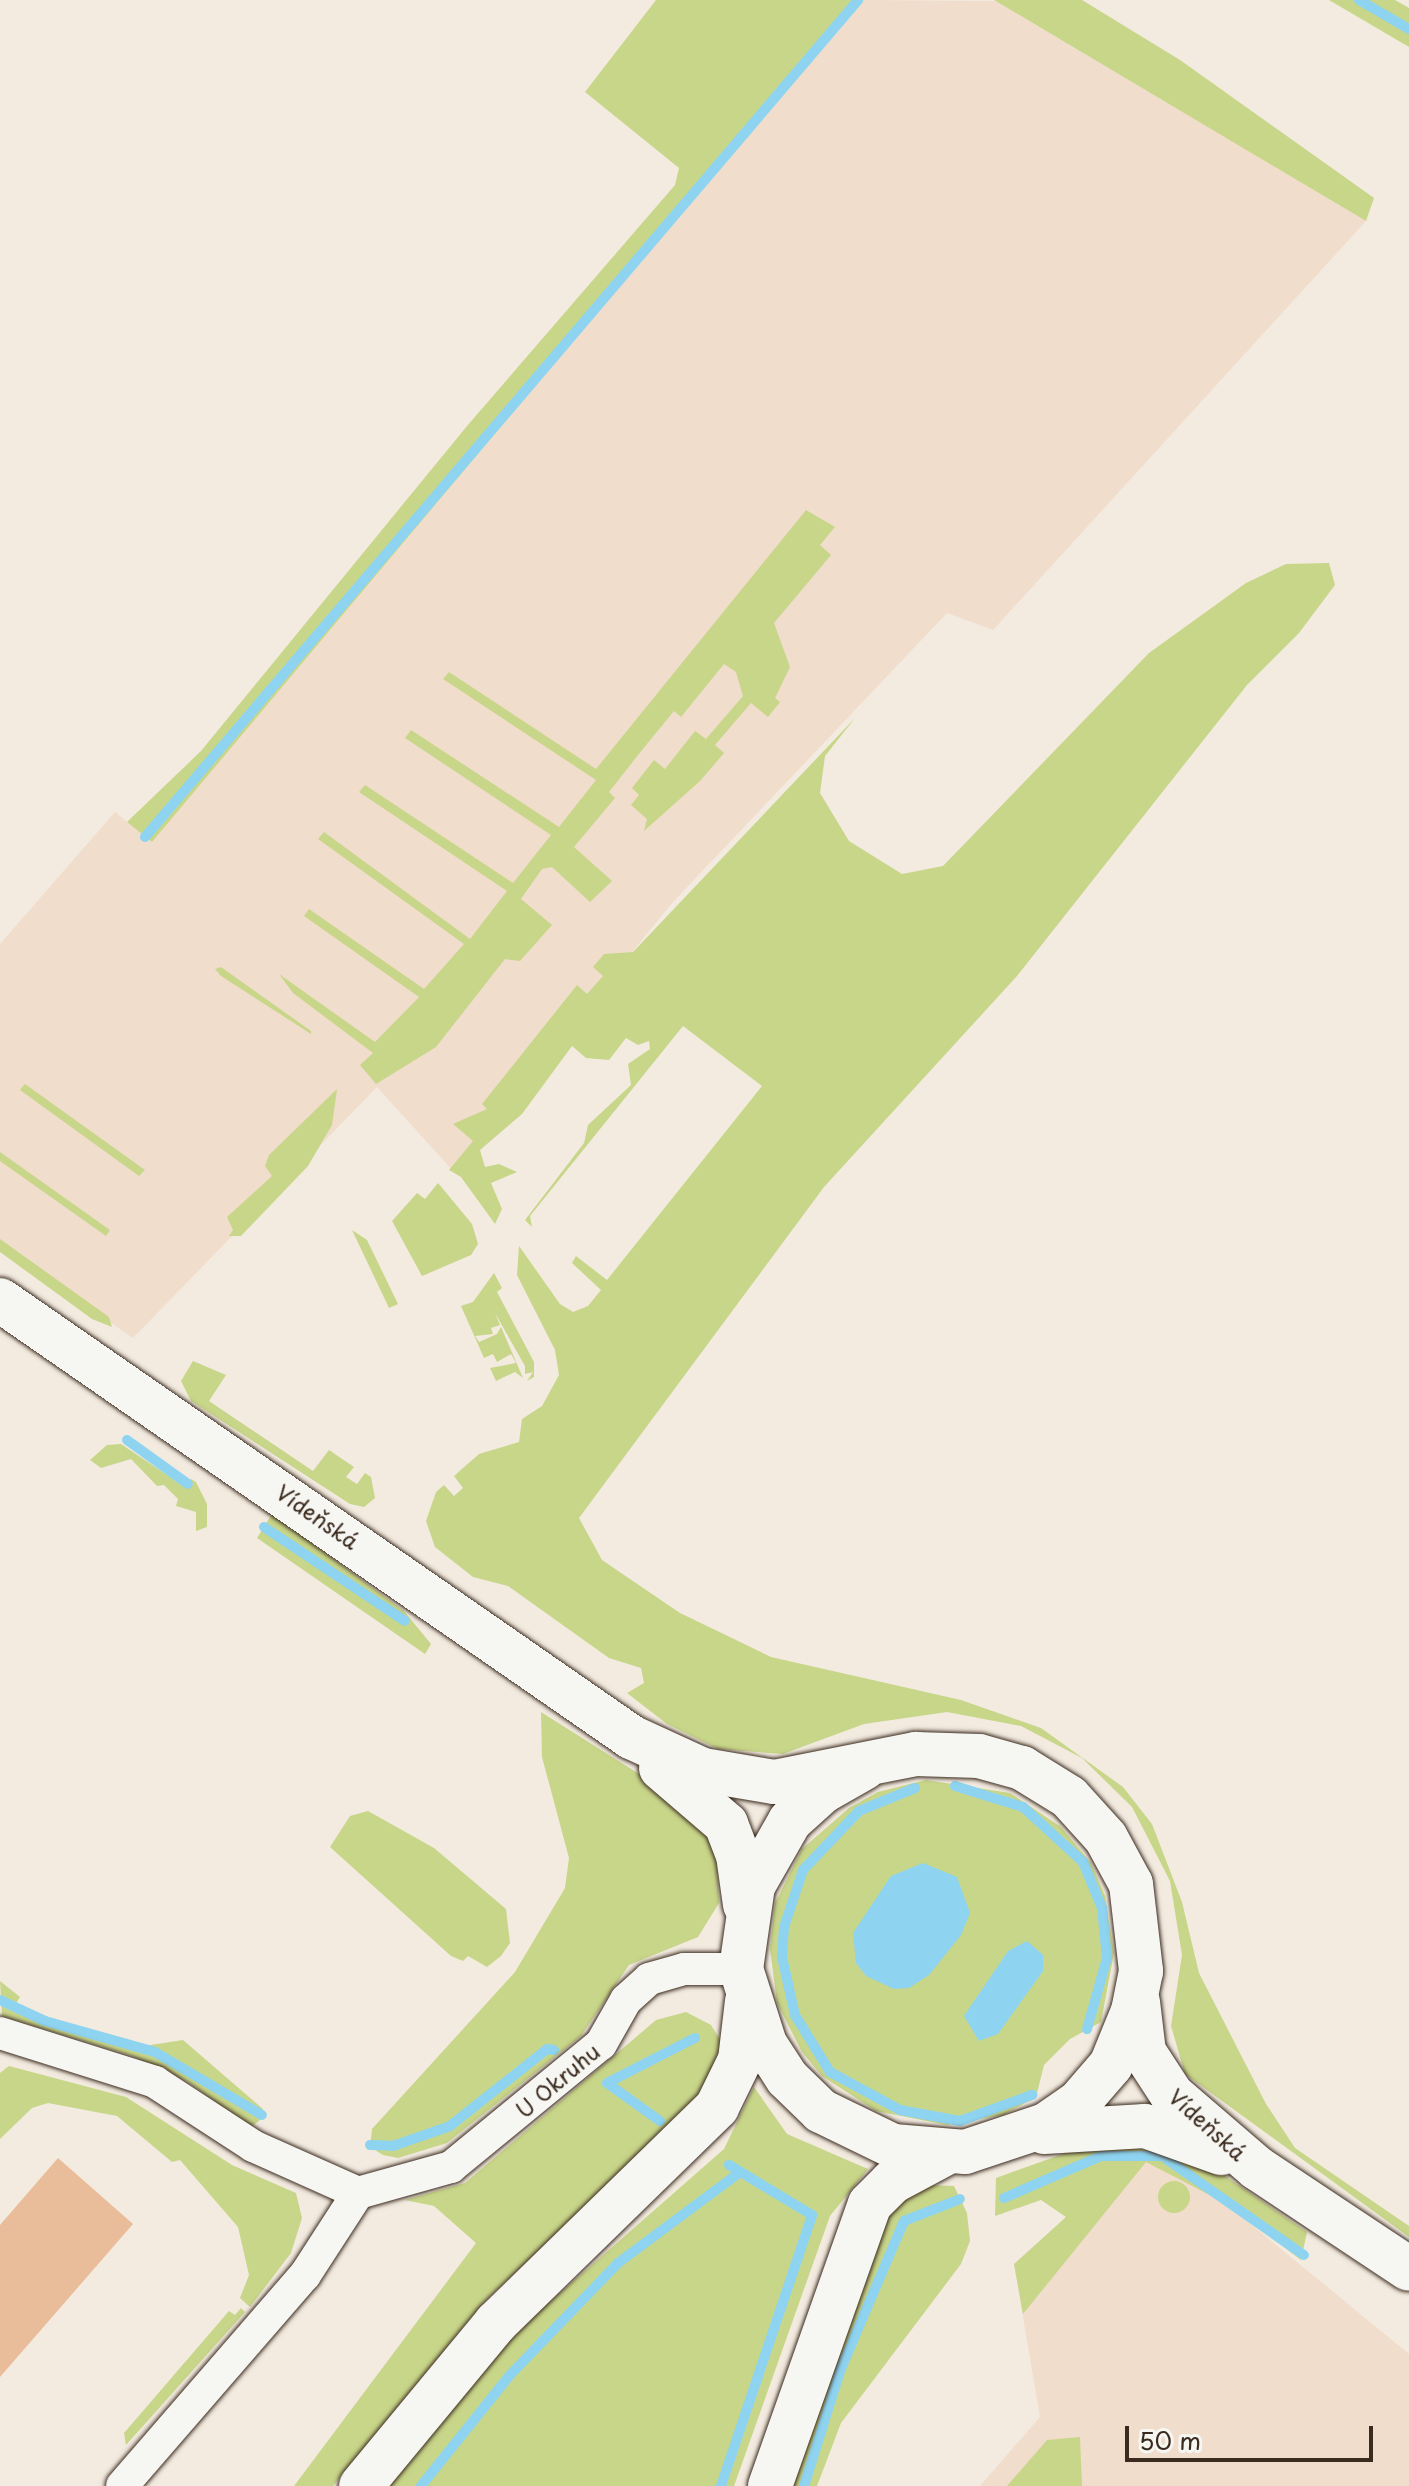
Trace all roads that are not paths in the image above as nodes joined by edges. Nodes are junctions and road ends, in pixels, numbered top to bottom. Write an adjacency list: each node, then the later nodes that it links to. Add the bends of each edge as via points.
1 (0, 1300): 2 (main road, Vídeňská)
2 (631, 1737): 3 (main road, Vídeňská, via 703,1770 745,1781 801,1780); 4 (main road, Vídeňská, via 726,1824 738,1855)
3 (864, 1768): 4 (main road, Vídeňská, via 822,1792 790,1821 765,1859); 6 (main road, Vídeňská, via 938,1752 979,1756 1022,1768 1069,1797 1106,1838 1131,1884 1141,1938)
4 (746, 1914): 5 (main road, Vídeňská)
5 (744, 1985): 9 (main road, Vídeňská, via 775,2062 821,2111 893,2146); 11 (street, U Okruhu, via 684,1969 649,1979 626,2000 601,2044 465,2156 436,2173); 14 (main road, via 740,2060 717,2107 496,2323)
6 (1138, 1988): 8 (main road, Vídeňská, via 1121,2047 1101,2080 1061,2116); 10 (main road, Vídeňská, via 1144,2052 1160,2082)
7 (0, 2033): 11 (street, via 155,2082 253,2146)
8 (1025, 2134): 9 (main road, Vídeňská); 10 (main road, Vídeňská, via 1094,2124 1145,2126)
9 (946, 2153): 15 (main road, via 892,2182 870,2204)
10 (1257, 2168): 12 (main road, Vídeňská)
11 (358, 2193): 13 (street, via 305,2275)
12 (1409, 2269)
13 (122, 2486)
14 (361, 2486)
15 (770, 2486)

